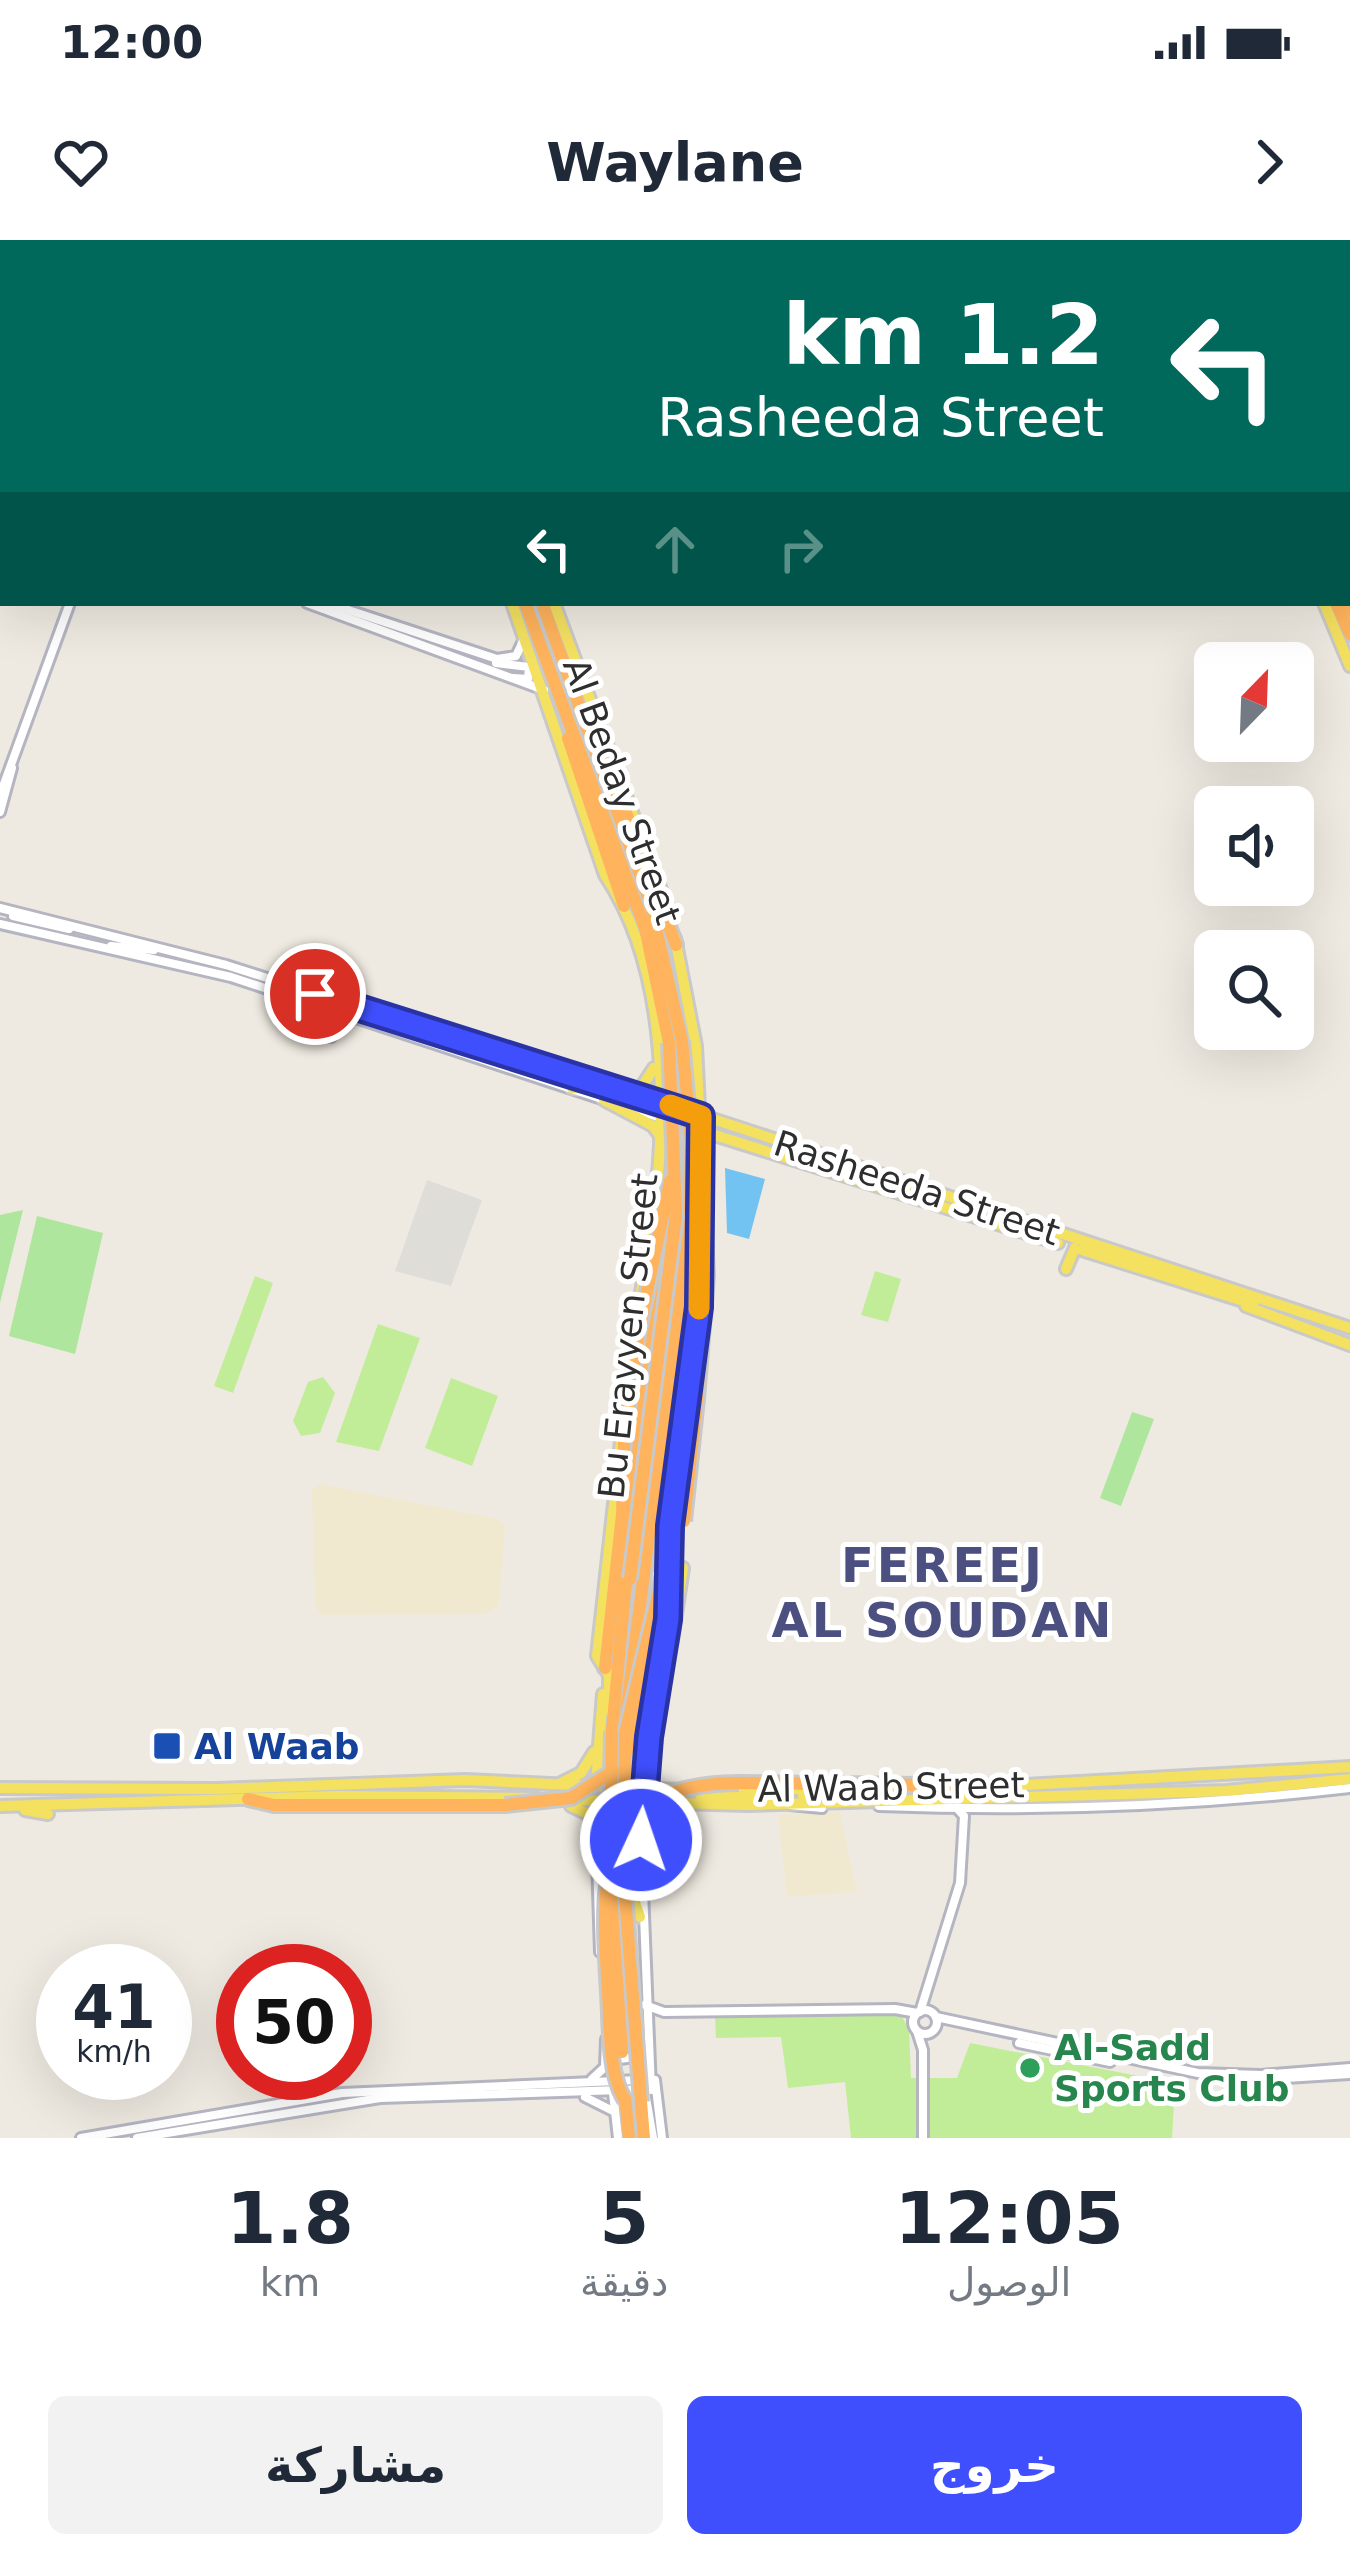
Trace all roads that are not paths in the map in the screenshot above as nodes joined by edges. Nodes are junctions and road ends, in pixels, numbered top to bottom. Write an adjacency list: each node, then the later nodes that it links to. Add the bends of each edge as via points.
1 (69, 606): 17 (street)
2 (315, 606): 14 (street)
3 (335, 606): 12 (street)
4 (513, 606): 10 (main road, Al Beday Street)
5 (526, 606): 16 (highway, Bu Erayyen Street)
6 (543, 606): 15 (highway, Bu Erayyen Street)
7 (555, 606): 23 (main road, Al Beday Street, via 649,849)
8 (1325, 606): 13 (main road)
9 (1349, 632): 11 (highway)
10 (524, 634): 12 (street, via 513,658); 16 (main road, Al Beday Street)
11 (1350, 648)
12 (468, 653): 14 (street, via 525,664 531,673 523,680)
13 (1350, 666)
14 (484, 668): 16 (street)
15 (569, 679): 23 (highway, via 604,748); 36 (highway, Bu Erayyen Street, via 656,924)
16 (551, 690): 20 (highway); 36 (highway, Bu Erayyen Street, via 645,928)
17 (12, 762): 18 (street); 19 (street)
18 (0, 795)
19 (0, 812)
20 (624, 905): 27 (main road, Bu Erayyen Street)
21 (0, 910): 25 (street, Rasheeda Street)
22 (2, 924): 24 (street, Rasheeda Street)
23 (676, 945): 37 (main road, Al Beday Street)
24 (110, 947): 25 (street); 28 (street, Rasheeda Street)
25 (198, 958): 30 (street, Rasheeda Street)
26 (332, 977): 30 (street)
27 (644, 980): 36 (main road, Bu Erayyen Street); 41 (main road, via 663,1021)
28 (248, 982): 31 (street, Rasheeda Street); 32 (street)
29 (337, 988): 34 (street)
30 (315, 994): 32 (street, Rasheeda Street)
31 (288, 996): 32 (street, Rasheeda Street); 33 (street, via 329,1032)
32 (333, 1005): 33 (street, Rasheeda Street); 34 (street, Rasheeda Street); 35 (street)
33 (362, 1019): 38 (street, Rasheeda Street)
34 (396, 1019): 35 (street, Rasheeda Street)
35 (448, 1033): 39 (street, Rasheeda Street)
36 (669, 1044): 39 (main road); 41 (highway, Bu Erayyen Street, bridge); 41 (main road, Bu Erayyen Street); 48 (highway, Bu Erayyen Street, bridge)
37 (696, 1046): 41 (main road, Al Beday Street, via 700,1093); 44 (main road, via 707,1099 719,1114)
38 (572, 1088): 40 (street, Rasheeda Street); 41 (main road)
39 (637, 1094): 41 (street, Rasheeda Street)
40 (604, 1100): 41 (street, Rasheeda Street); 42 (main road, via 653,1126)
41 (681, 1118): 42 (main road); 43 (main road, Rasheeda Street); 44 (main road, Rasheeda Street); 46 (main road, Bu Erayyen Street); 47 (main road); 57 (highway, bridge, via 632,1365); 58 (highway, Bu Erayyen Street, bridge, via 666,1316)
42 (661, 1139): 45 (main road, Bu Erayyen Street)
43 (734, 1143): 46 (main road, via 715,1146); 50 (main road, Rasheeda Street)
44 (812, 1154): 47 (main road, Rasheeda Street)
45 (661, 1157): 49 (main road, Bu Erayyen Street); 52 (main road, via 679,1148 694,1160)
46 (703, 1163): 48 (main road, Bu Erayyen Street)
47 (855, 1167): 55 (main road, Rasheeda Street)
48 (697, 1210): 51 (highway, Bu Erayyen Street); 52 (main road, Bu Erayyen Street); 56 (highway, via 707,1276); 62 (highway, bridge)
49 (656, 1211): 54 (main road, Bu Erayyen Street); 58 (highway, bridge)
50 (1075, 1248): 53 (main road); 55 (main road, Rasheeda Street)
51 (693, 1249): 59 (highway, bridge); 61 (highway, via 662,1554)
52 (702, 1262): 61 (main road, Bu Erayyen Street, via 667,1568 675,1575 683,1568)
53 (1066, 1269)
54 (644, 1280): 57 (highway); 60 (main road, Bu Erayyen Street, via 620,1413)
55 (1350, 1332)
56 (699, 1366): 59 (highway, bridge, via 683,1526); 62 (highway, bridge, via 678,1512)
57 (622, 1517): 60 (highway)
58 (630, 1579): 60 (highway, Bu Erayyen Street)
59 (651, 1656): 91 (highway, bridge, via 639,1726 610,1774 560,1802)
60 (607, 1665): 62 (highway); 64 (main road)
61 (660, 1670): 63 (main road)
62 (618, 1732): 114 (highway, bridge, via 610,1883); 116 (highway, bridge)
63 (649, 1737): 64 (main road, via 633,1760 617,1760); 65 (main road)
64 (604, 1745): 72 (main road, via 583,1771); 81 (main road)
65 (646, 1761): 79 (main road, via 654,1778); 82 (main road)
66 (1350, 1767): 70 (main road, Al Waab Street)
67 (1172, 1770): 70 (main road)
68 (326, 1777): 78 (main road)
69 (287, 1778): 75 (main road)
70 (1204, 1778): 73 (main road, Al Waab Street)
71 (1350, 1779): 74 (main road, Al Waab Street)
72 (558, 1784): 78 (main road); 81 (main road)
73 (1012, 1786): 77 (main road, Al Waab Street); 114 (highway, bridge, via 689,1786 640,1814 614,1849 603,1906)
74 (1284, 1786): 80 (main road); 83 (main road, Al Waab Street)
75 (272, 1788): 78 (main road); 86 (main road, via 21,1788)
76 (1350, 1788): 80 (street, Al Waab Street)
77 (834, 1789): 79 (main road, Al Waab Street); 82 (main road)
78 (341, 1790): 81 (main road); 87 (main road); 91 (main road)
79 (674, 1790): 82 (main road, Al Waab Street)
80 (1316, 1792): 95 (street, Al Waab Street)
81 (607, 1796): 82 (main road); 84 (main road); 99 (main road); 100 (main road)
82 (645, 1796): 92 (main road, Al Waab Street); 101 (main road)
83 (1034, 1796): 85 (main road, Al Waab Street); 95 (main road)
84 (545, 1798): 91 (main road); 99 (main road)
85 (908, 1798): 90 (main road, Al Waab Street); 93 (main road)
86 (1, 1799): 89 (main road); 98 (main road)
87 (248, 1799): 88 (main road); 91 (highway)
88 (190, 1803): 89 (main road); 96 (main road)
89 (81, 1804): 97 (main road)
90 (788, 1804): 92 (main road, Al Waab Street); 93 (street, Al Waab Street)
91 (516, 1805)
92 (692, 1805): 101 (main road, via 655,1816)
93 (956, 1807): 94 (street, Al Waab Street); 106 (street, via 964,1818 962,1875)
94 (974, 1808): 95 (street, Al Waab Street); 107 (street, via 965,1880 929,1984)
95 (993, 1808)
96 (107, 1811)
97 (69, 1813)
98 (48, 1814)
99 (596, 1823): 100 (street, via 610,1819); 109 (street)
100 (626, 1828): 102 (main road, via 629,1886)
101 (641, 1840): 102 (street)
102 (640, 1917): 103 (street)
103 (644, 2004): 105 (street); 110 (street)
104 (903, 2011): 105 (street); 106 (street); 108 (street)
105 (664, 2012): 124 (street, via 649,2022)
106 (918, 2012): 107 (street); 108 (street)
107 (933, 2023): 108 (street); 111 (street, via 1210,2079); 125 (street)
108 (916, 2029): 125 (street)
109 (606, 2039): 110 (street, via 620,2060); 112 (street, via 603,2070); 114 (street)
110 (646, 2047): 116 (street)
111 (1350, 2071)
112 (581, 2083): 113 (street); 114 (street)
113 (372, 2091)
114 (616, 2092): 115 (street); 116 (street, via 640,2080); 118 (street); 123 (highway)
115 (542, 2094): 118 (street, via 592,2097); 121 (street, via 380,2098)
116 (644, 2099): 124 (highway); 124 (street)
117 (296, 2100): 120 (street)
118 (615, 2114): 122 (street)
119 (80, 2135): 120 (street)
120 (97, 2135)
121 (137, 2138)
122 (617, 2138)
123 (629, 2138)
124 (653, 2138)
125 (925, 2138)

